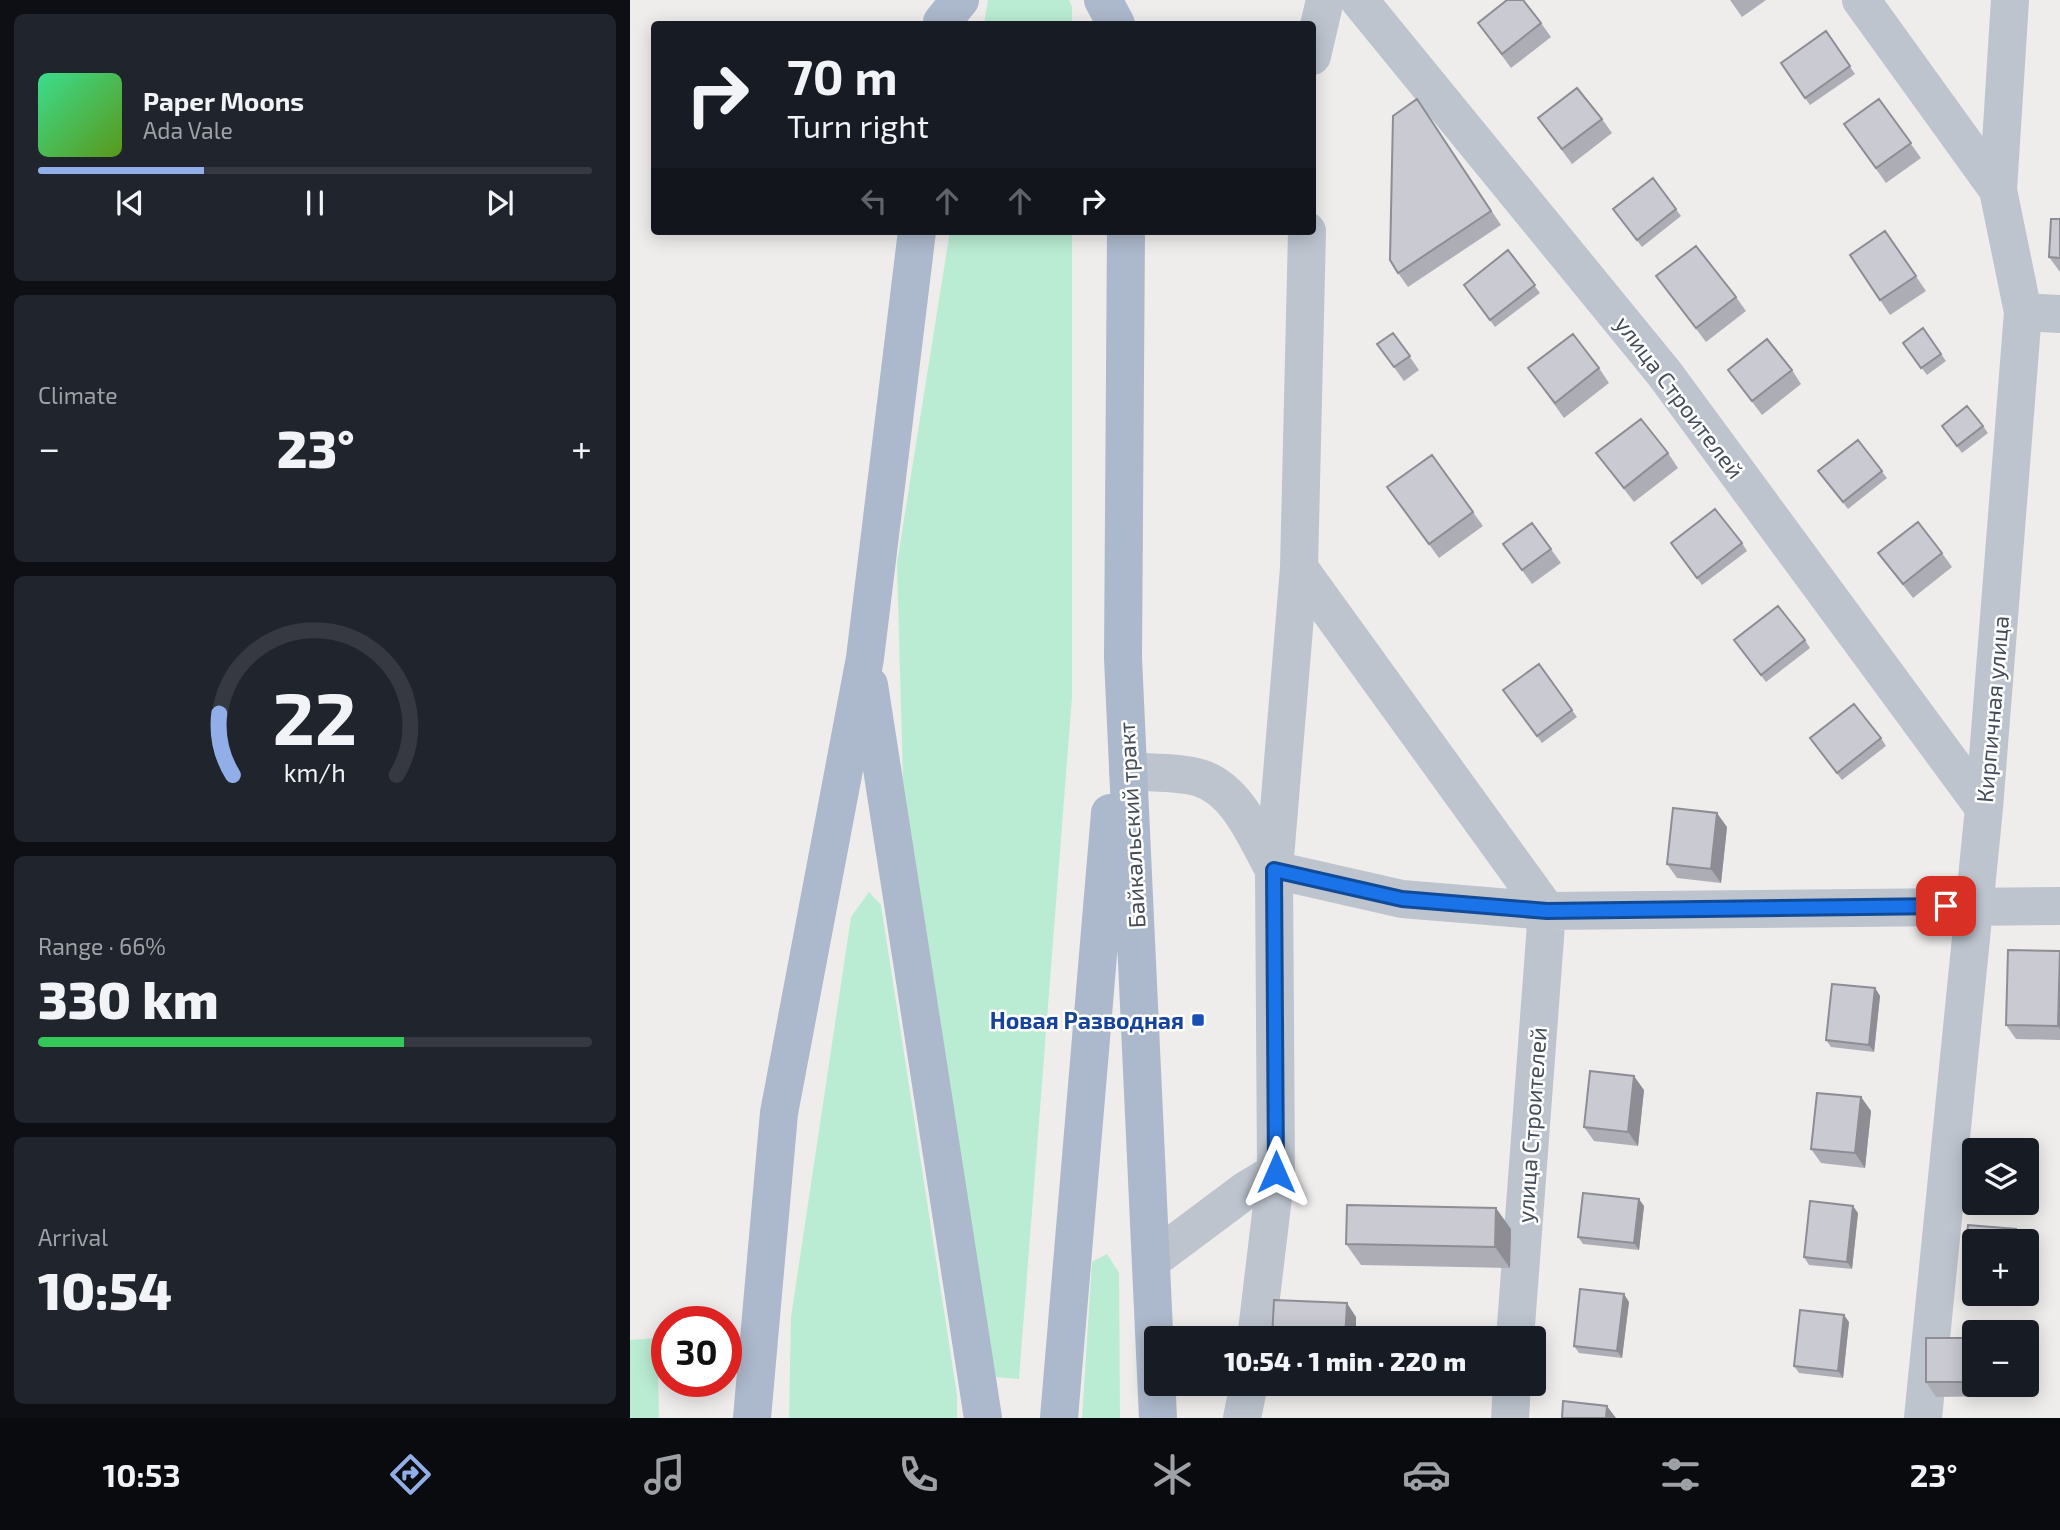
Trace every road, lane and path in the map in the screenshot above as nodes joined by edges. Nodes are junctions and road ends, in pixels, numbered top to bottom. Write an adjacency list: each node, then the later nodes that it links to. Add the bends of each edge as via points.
1 (1103, 0): 7 (main road)
2 (1126, 0): 8 (main road)
3 (1325, 0): 9 (street)
4 (1359, 0): 19 (street, улица Строителей, via 1664,373)
5 (1861, 0): 10 (street)
6 (2010, 0): 10 (street, Кирпичная улица)
7 (1114, 21)
8 (1127, 21)
9 (1316, 39)
10 (1998, 190): 14 (street, Кирпичная улица)
11 (917, 235): 16 (main road)
12 (1126, 235): 17 (main road, Байкальский тракт)
13 (1307, 235): 15 (street)
14 (2042, 313): 19 (street, Кирпичная улица)
15 (1299, 568): 20 (street); 23 (street)
16 (865, 658): 30 (main road, via 779,1113); 31 (main road)
17 (1123, 658): 18 (main road, Байкальский тракт); 32 (main road)
18 (1128, 771): 20 (street, via 1199,778 1219,788 1244,814); 25 (main road, Байкальский тракт)
19 (1984, 808): 21 (street, Кирпичная улица)
20 (1274, 870): 23 (street, via 1402,899); 24 (street)
21 (1973, 905): 22 (street); 23 (street); 36 (street, Кирпичная улица)
22 (2060, 906)
23 (1547, 911): 27 (street, улица Строителей)
24 (1276, 1172): 25 (street); 26 (street)
25 (1151, 1261): 33 (main road, Байкальский тракт)
26 (1258, 1326)
27 (1517, 1326)
28 (1247, 1396): 34 (street)
29 (1511, 1396): 35 (street)
30 (752, 1418)
31 (983, 1418)
32 (1059, 1418)
33 (1158, 1418)
34 (1242, 1418)
35 (1510, 1418)
36 (1923, 1418)

